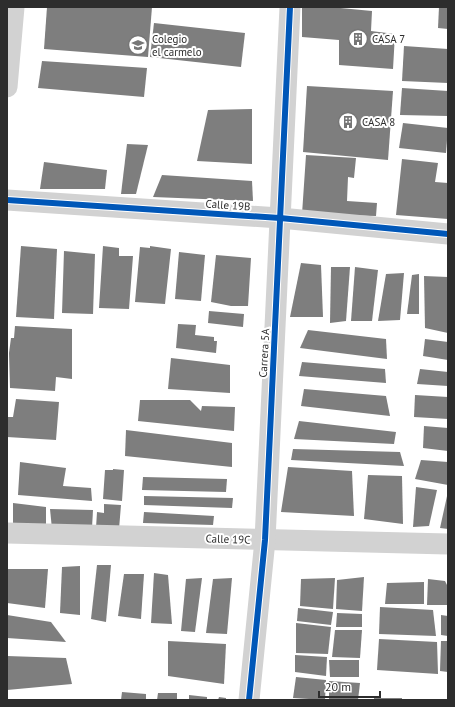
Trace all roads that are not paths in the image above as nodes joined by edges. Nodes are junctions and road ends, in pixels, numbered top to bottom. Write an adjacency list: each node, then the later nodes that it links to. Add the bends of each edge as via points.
1 (14, 7): 3 (street)
2 (290, 7): 5 (street, Carrera 5A)
3 (7, 87)
4 (7, 200): 5 (street, Calle 19B)
5 (280, 218): 6 (street, Calle 19B); 8 (street, Carrera 5A)
6 (448, 234)
7 (7, 533): 8 (street, Calle 19C)
8 (265, 540): 9 (street, Calle 19C); 10 (street, Carrera 5A)
9 (448, 544)
10 (249, 700)

